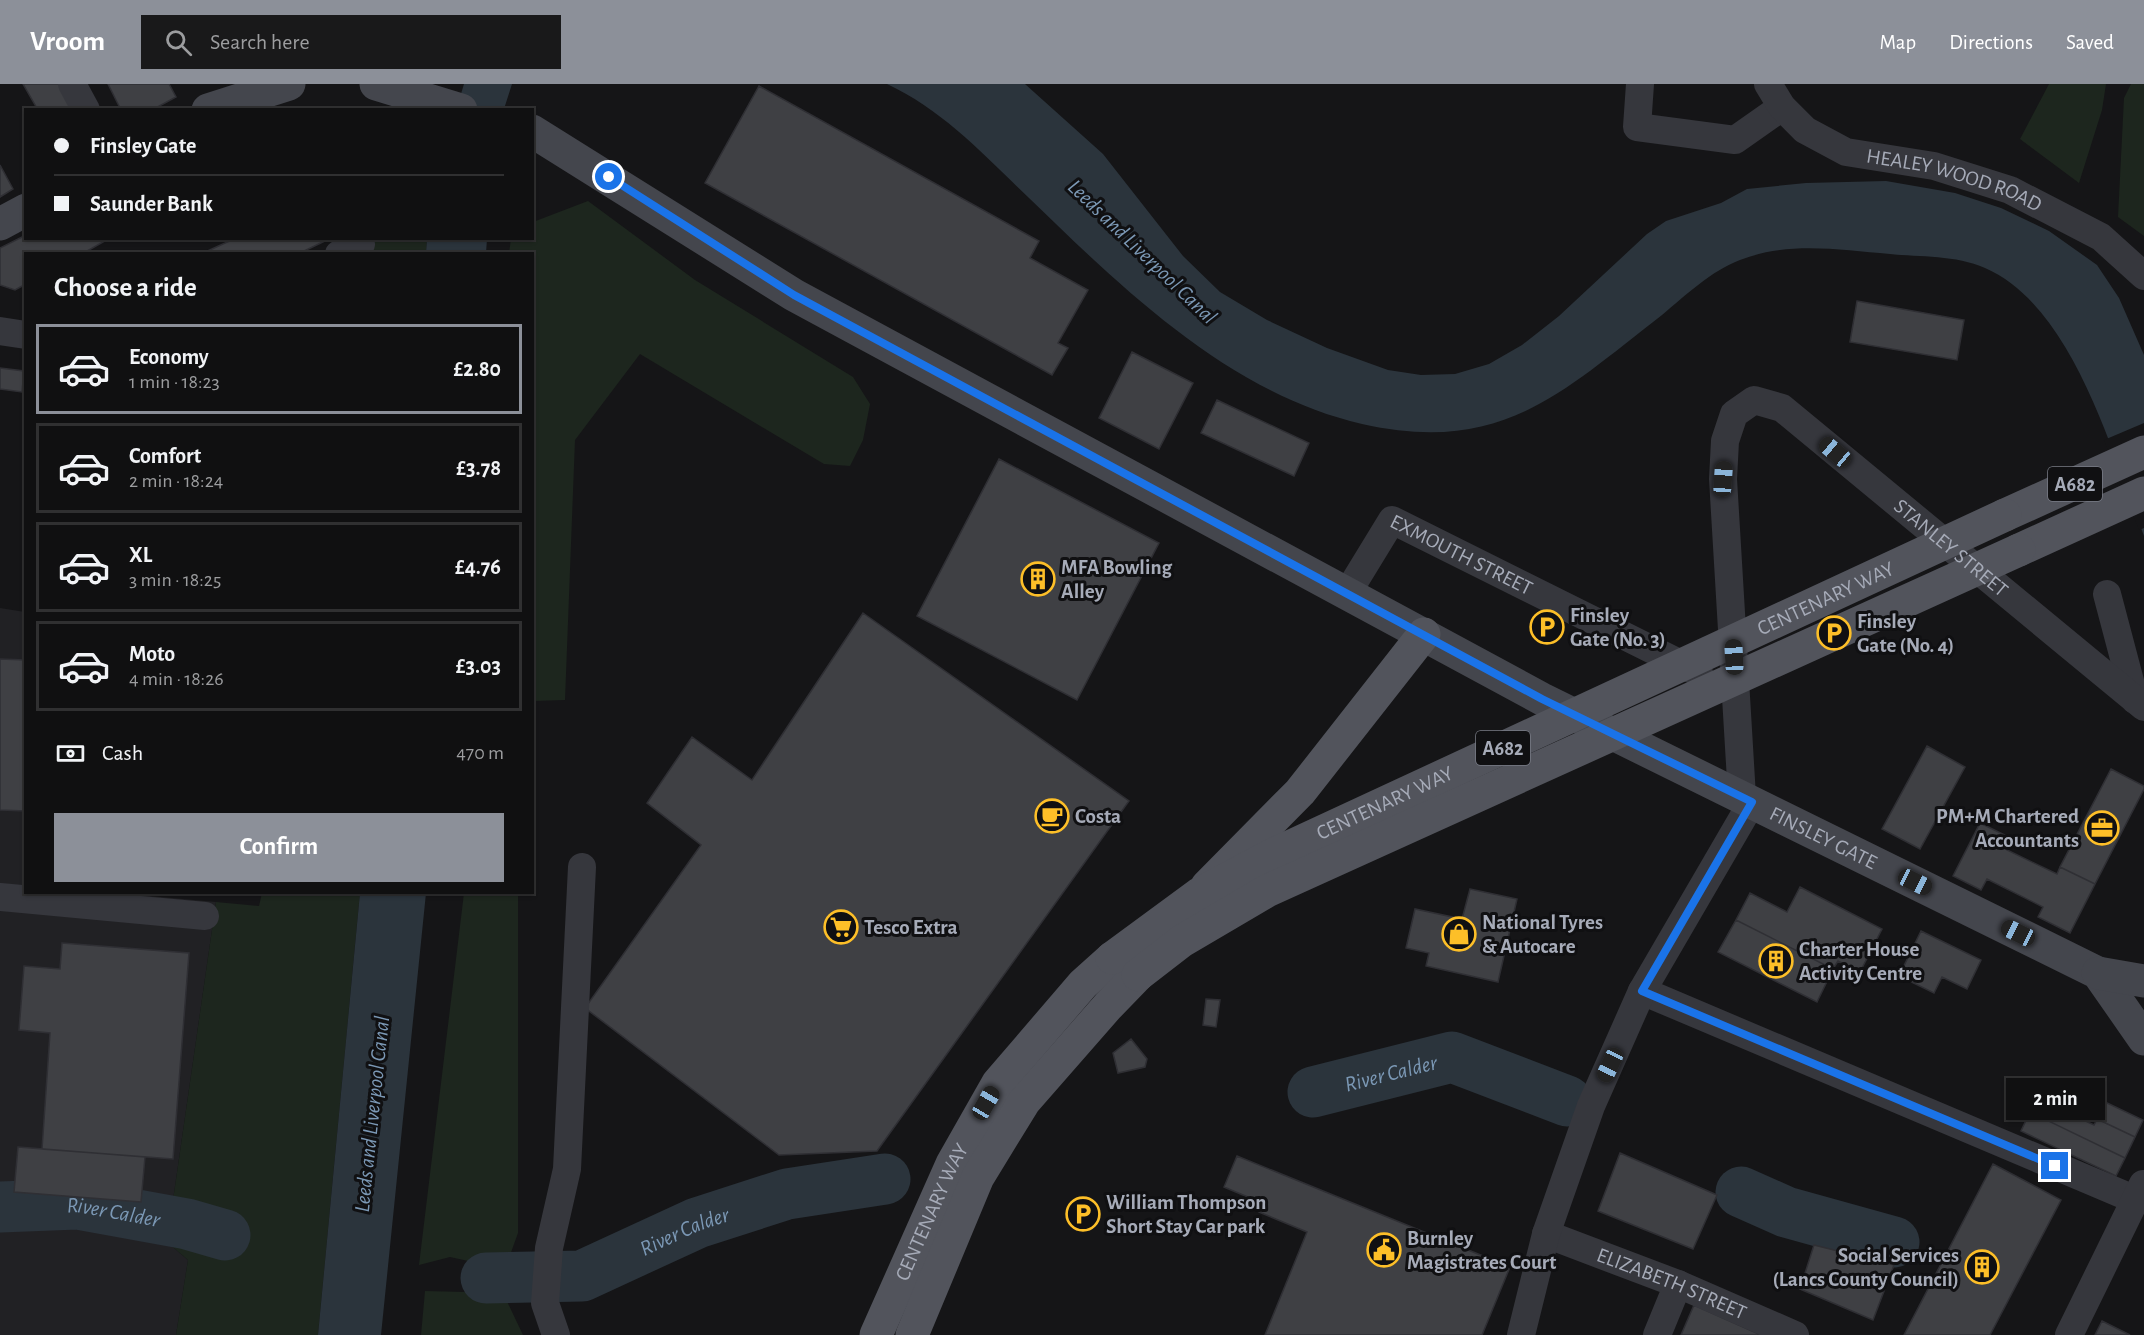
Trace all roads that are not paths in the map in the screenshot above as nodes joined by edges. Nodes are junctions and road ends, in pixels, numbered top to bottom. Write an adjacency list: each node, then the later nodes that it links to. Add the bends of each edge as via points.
1 (72, 84): 6 (street)
2 (289, 84): 7 (street)
3 (1640, 84): 5 (street, via 1637,128 1735,140)
4 (390, 88): 8 (street)
5 (1775, 95): 12 (street, HEALEY WOOD ROAD, via 1805,130 1846,152 1934,166 2010,190 2101,237)
6 (85, 108)
7 (214, 108)
8 (455, 108)
9 (536, 132): 17 (street, FINSLEY GATE, via 794,295)
10 (24, 211): 11 (street)
11 (0, 224)
12 (2144, 276)
13 (0, 331): 14 (street)
14 (24, 335)
15 (2144, 452): 24 (main road, CENTENARY WAY / A682, bridge, via 1270,855)
16 (2144, 493): 27 (main road, CENTENARY WAY / A682, bridge, via 1267,891 1182,940)
17 (1348, 592): 19 (street, FINSLEY GATE); 20 (street, EXMOUTH STREET, via 1392,520)
18 (2108, 594): 21 (street)
19 (1424, 634): 22 (street, FINSLEY GATE, via 1542,699); 24 (main road, A682, bridge, via 1300,792)
20 (1736, 691): 21 (street, STANLEY STREET, via 1723,479 1725,441 1734,414 1754,400 1782,408); 22 (street)
21 (2140, 704)
22 (1747, 799): 28 (street, FINSLEY GATE); 30 (street)
23 (582, 867): 36 (street, via 567,1169 549,1248 545,1303)
24 (1199, 894): 27 (main road, CENTENARY WAY / A682, bridge)
25 (0, 897): 26 (street)
26 (205, 915)
27 (1125, 967): 37 (main road, CENTENARY WAY / A682, via 1083,984 998,1083 952,1164); 38 (main road, CENTENARY WAY / A682, via 1108,1006 1024,1102 978,1177)
28 (2098, 973): 29 (street); 31 (street, FINSLEY GATE)
29 (2144, 981)
30 (1642, 991): 32 (street); 33 (street, via 1591,1106)
31 (2144, 1040)
32 (2140, 1191): 41 (street)
33 (1545, 1234): 34 (street, ELIZABETH STREET); 39 (street)
34 (1677, 1284): 35 (street, ELIZABETH STREET); 40 (street)
35 (1789, 1334)
36 (556, 1335)
37 (876, 1335)
38 (912, 1335)
39 (1521, 1335)
40 (1657, 1335)
41 (2069, 1335)

